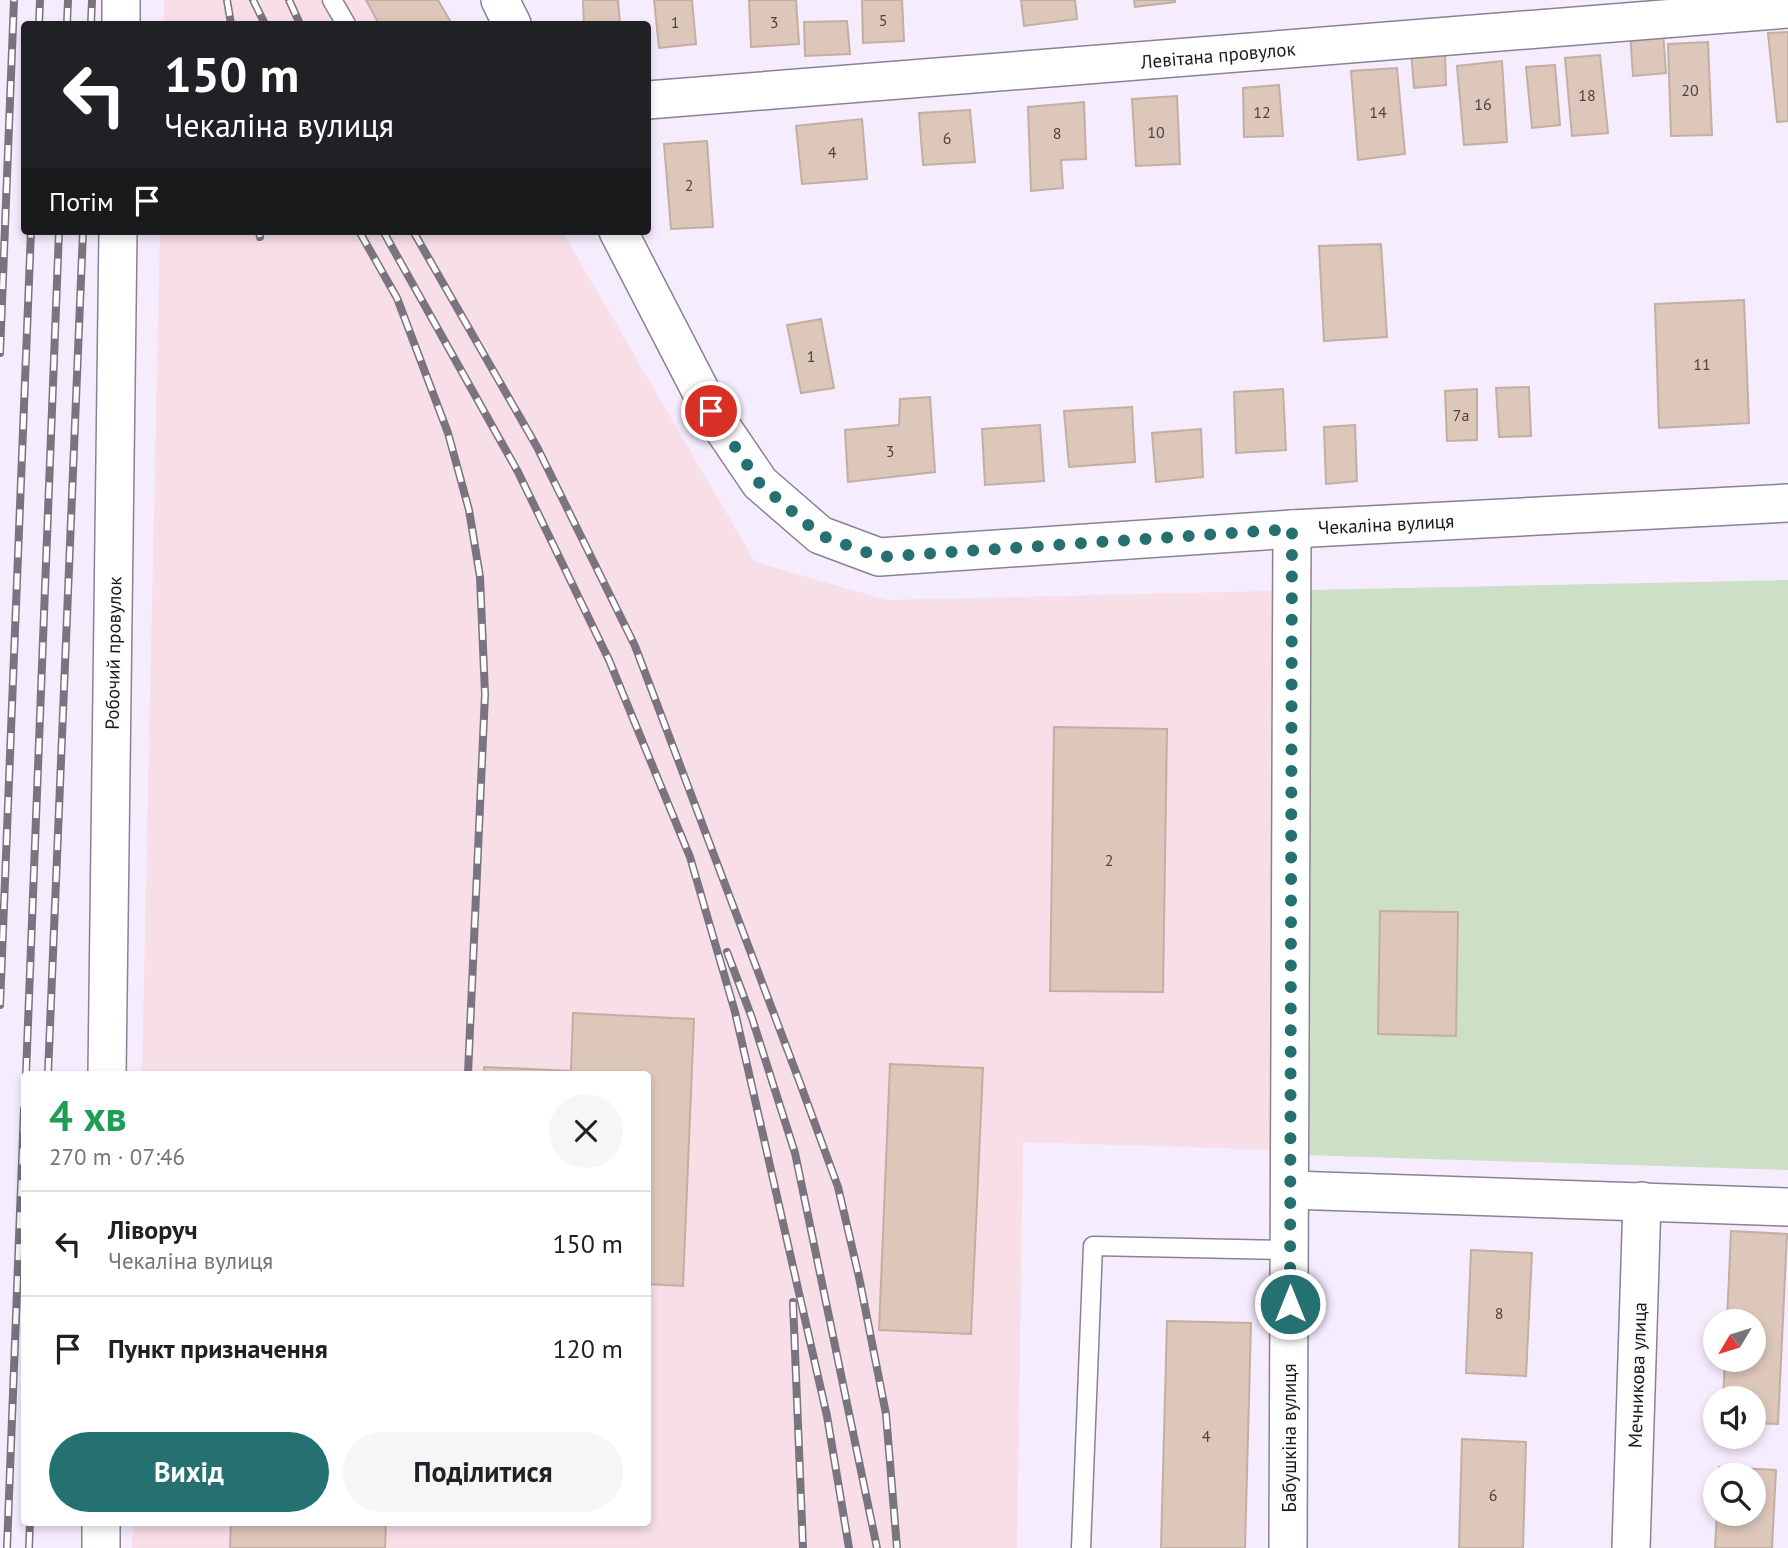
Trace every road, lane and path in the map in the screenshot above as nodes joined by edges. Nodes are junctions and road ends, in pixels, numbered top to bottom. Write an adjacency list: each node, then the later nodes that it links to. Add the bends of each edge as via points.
1 (121, 0): 5 (street)
2 (332, 0): 6 (lane)
3 (500, 0): 7 (street)
4 (1788, 9): 8 (street, Левітана провулок)
5 (121, 21)
6 (344, 21)
7 (510, 21)
8 (651, 100)
9 (118, 235): 13 (street, Робочий провулок)
10 (620, 235): 12 (street, Чекаліна вулиця, via 711,411 760,484 820,535 879,557)
11 (1788, 503): 12 (street, Чекаліна вулиця)
12 (1292, 529): 14 (street, Бабушкіна вулиця)
13 (107, 1071)
14 (1290, 1190): 15 (street); 17 (street, Бабушкіна вулиця)
15 (1642, 1201): 16 (street); 22 (street, Мечникова улица)
16 (1788, 1207)
17 (1290, 1250): 20 (lane, via 1093,1246); 21 (street, Бабушкіна вулиця)
18 (101, 1526): 19 (street)
19 (101, 1548)
20 (1081, 1548)
21 (1288, 1548)
22 (1631, 1548)

